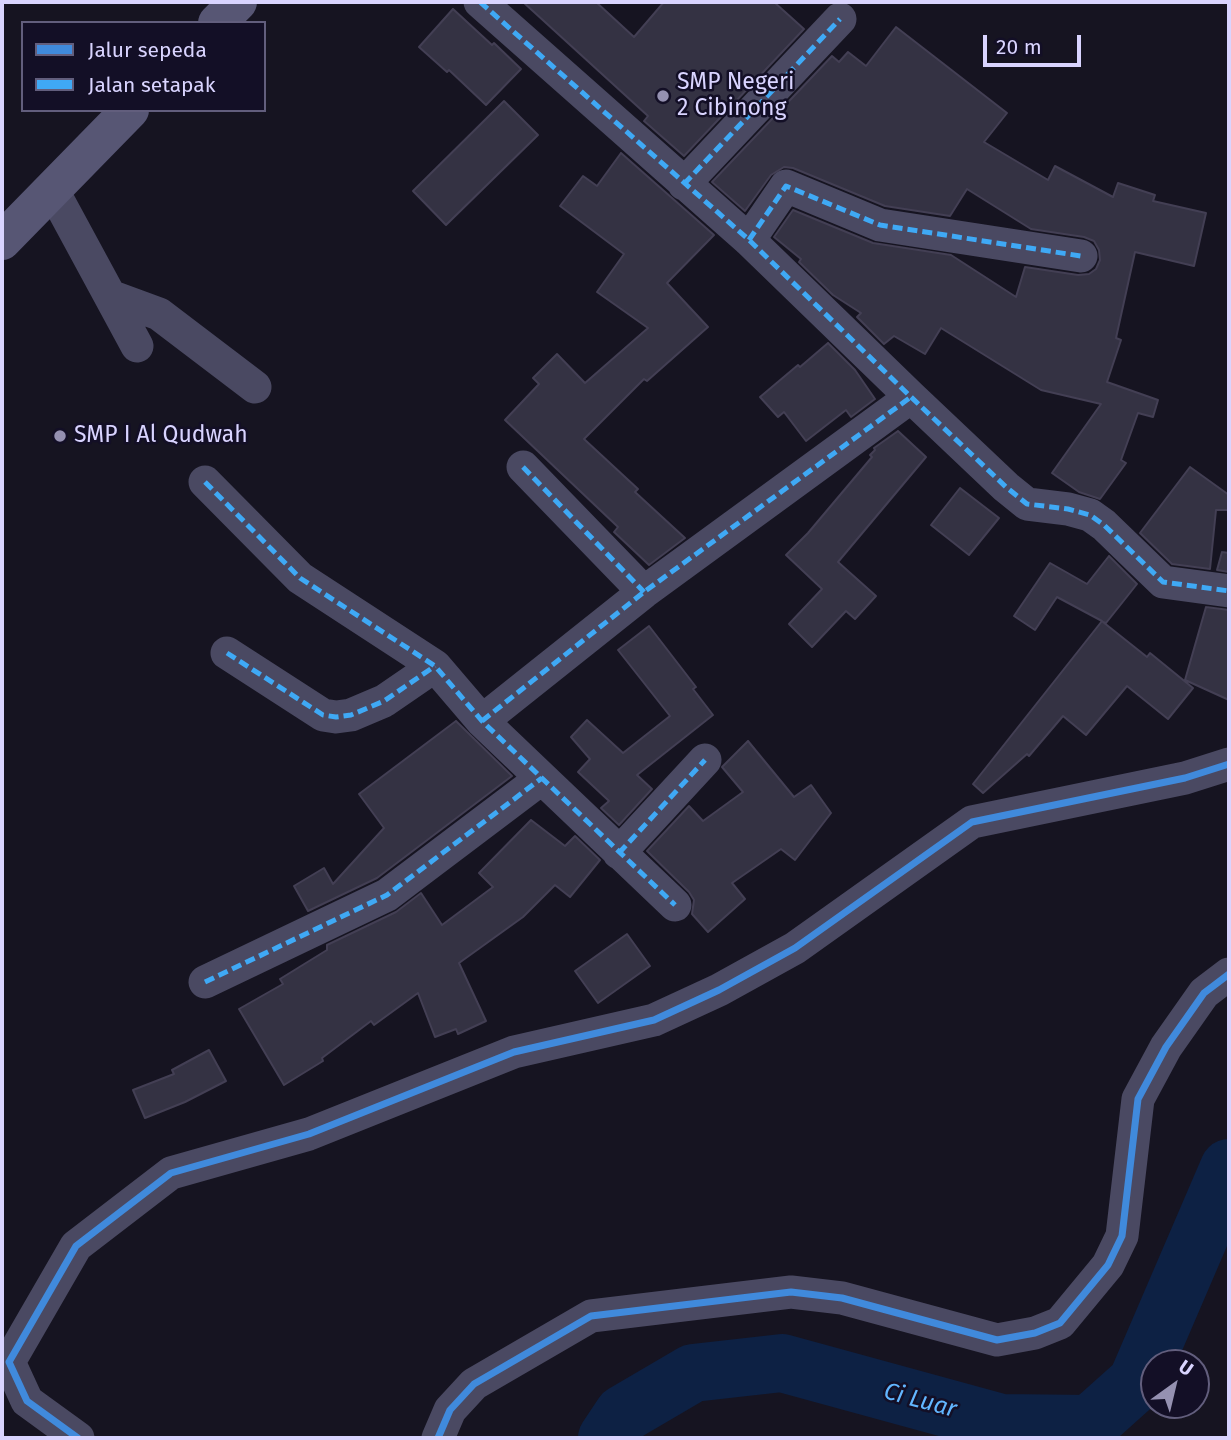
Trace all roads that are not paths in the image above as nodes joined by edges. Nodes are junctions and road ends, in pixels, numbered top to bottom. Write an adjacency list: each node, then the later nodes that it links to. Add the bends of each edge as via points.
1 (238, 2): 4 (main road)
2 (480, 2): 6 (street)
3 (840, 19): 6 (street)
4 (219, 21)
5 (128, 112): 7 (main road)
6 (684, 184): 8 (street)
7 (52, 188): 9 (main road); 11 (street)
8 (749, 240): 10 (street, via 786,186 880,225); 14 (street)
9 (2, 241)
10 (1082, 256)
11 (110, 296): 12 (street); 13 (street, via 159,313)
12 (136, 346)
13 (256, 387)
14 (911, 397): 17 (street); 18 (street, via 1027,504 1090,515 1163,582)
15 (523, 467): 17 (street)
16 (205, 482): 20 (street, via 300,578)
17 (644, 592): 21 (street)
18 (1229, 592)
19 (227, 653): 20 (street, via 323,715 336,717 384,701)
20 (435, 666): 21 (street)
21 (482, 721): 24 (street)
22 (705, 760): 25 (street)
23 (1229, 764): 29 (street, via 1185,778 972,822 795,948 654,1020 514,1052 309,1134 171,1173 76,1245 9,1362 27,1401)
24 (542, 778): 25 (street); 28 (street, via 387,895)
25 (619, 853): 26 (street)
26 (675, 905)
27 (1229, 974): 30 (street, via 1204,993 1166,1047 1138,1099 1122,1236 1108,1265 1060,1322 1035,1334 998,1340 842,1298 791,1292 591,1316 474,1384 450,1410)
28 (205, 982)
29 (78, 1438)
30 (438, 1438)

